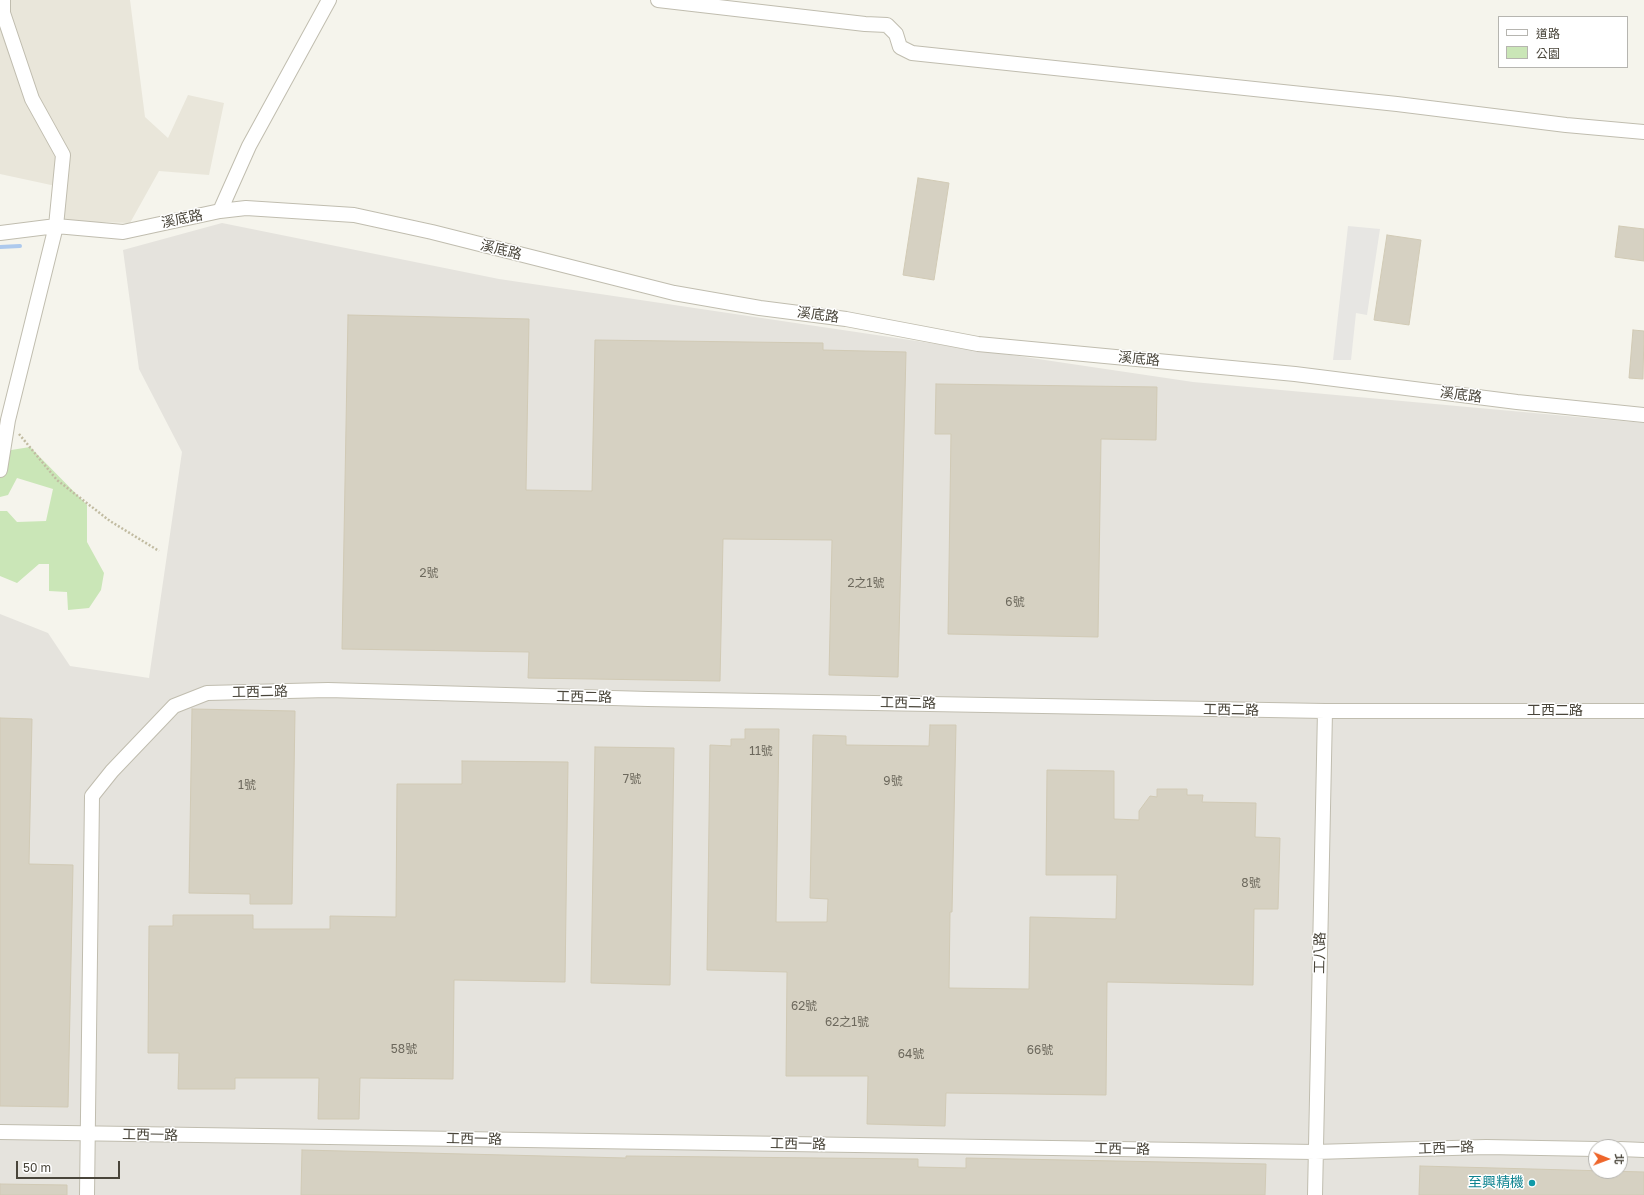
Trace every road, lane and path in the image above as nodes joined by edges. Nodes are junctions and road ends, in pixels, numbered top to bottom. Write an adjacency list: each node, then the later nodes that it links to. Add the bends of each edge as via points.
1 (4, 0): 6 (street, via 3,13 32,99 63,156)
2 (329, 0): 5 (street, via 249,146)
3 (658, 0): 4 (street, via 887,25 896,34 900,47 912,53)
4 (1644, 132)
5 (220, 211): 6 (street, 溪底路, via 123,232); 8 (street, 溪底路, via 246,208 354,215 674,293 846,319 978,344 1295,374)
6 (56, 226): 7 (street, 溪底路); 9 (street)
7 (0, 233)
8 (1644, 415)
9 (8, 420): 10 (street); 11 (path, via 57,480 110,521)
10 (0, 470)
11 (159, 551)
12 (1325, 711): 13 (street, 工西二路); 15 (street, 工西二路, via 656,699 328,690 207,693 174,706 112,771 92,796); 19 (street, 工八路)
13 (1644, 711)
14 (0, 1132): 15 (street, 工西一路)
15 (88, 1134): 19 (street, 工西一路); 20 (street)
16 (1588, 1149): 19 (street, 工西一路, via 1486,1147)
17 (1628, 1150): 18 (street)
18 (1644, 1150)
19 (1315, 1152): 21 (street, 工八路)
20 (87, 1195)
21 (1315, 1195)

